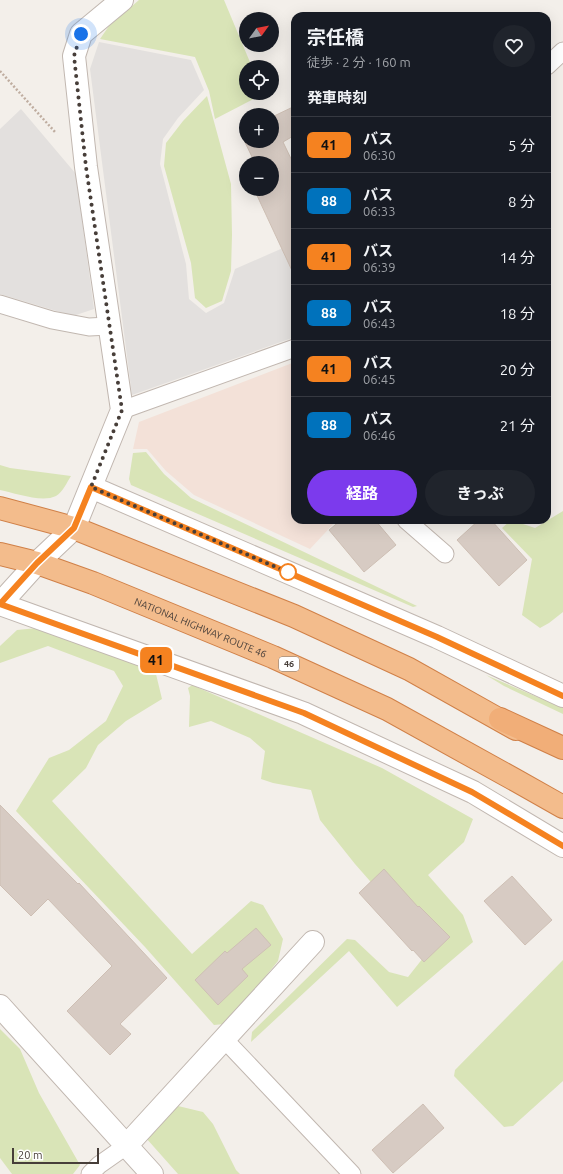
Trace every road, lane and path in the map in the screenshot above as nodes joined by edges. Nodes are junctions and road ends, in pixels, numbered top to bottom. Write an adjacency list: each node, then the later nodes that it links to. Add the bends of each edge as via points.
1 (122, 0): 7 (street, via 81,34 74,56 86,167)
2 (563, 51): 3 (lane)
3 (551, 62)
4 (0, 71): 5 (path)
5 (55, 132)
6 (0, 304): 7 (lane, via 52,320 89,327)
7 (109, 326): 9 (street)
8 (291, 349): 9 (lane)
9 (122, 410): 10 (street)
10 (91, 487): 13 (street); 18 (street, via 437,637)
11 (0, 508): 13 (highway)
12 (411, 524): 15 (lane)
13 (74, 528): 16 (street); 19 (highway, via 294,616 409,668)
14 (0, 554): 16 (highway, NATIONAL HIGHWAY ROUTE 46 / 46)
15 (445, 554)
16 (37, 563): 17 (street); 22 (highway, NATIONAL HIGHWAY ROUTE 46 / 46, via 93,583 273,657 380,706)
17 (0, 604): 23 (street, via 304,713 472,792)
18 (563, 696)
19 (500, 719): 20 (highway); 21 (highway)
20 (563, 748)
21 (563, 758)
22 (563, 808)
23 (563, 846)
24 (313, 942): 26 (street)
25 (0, 1006): 27 (street)
26 (225, 1040): 27 (street); 30 (lane)
27 (126, 1146): 28 (lane); 29 (street)
28 (90, 1174)
29 (152, 1174)
30 (352, 1174)

